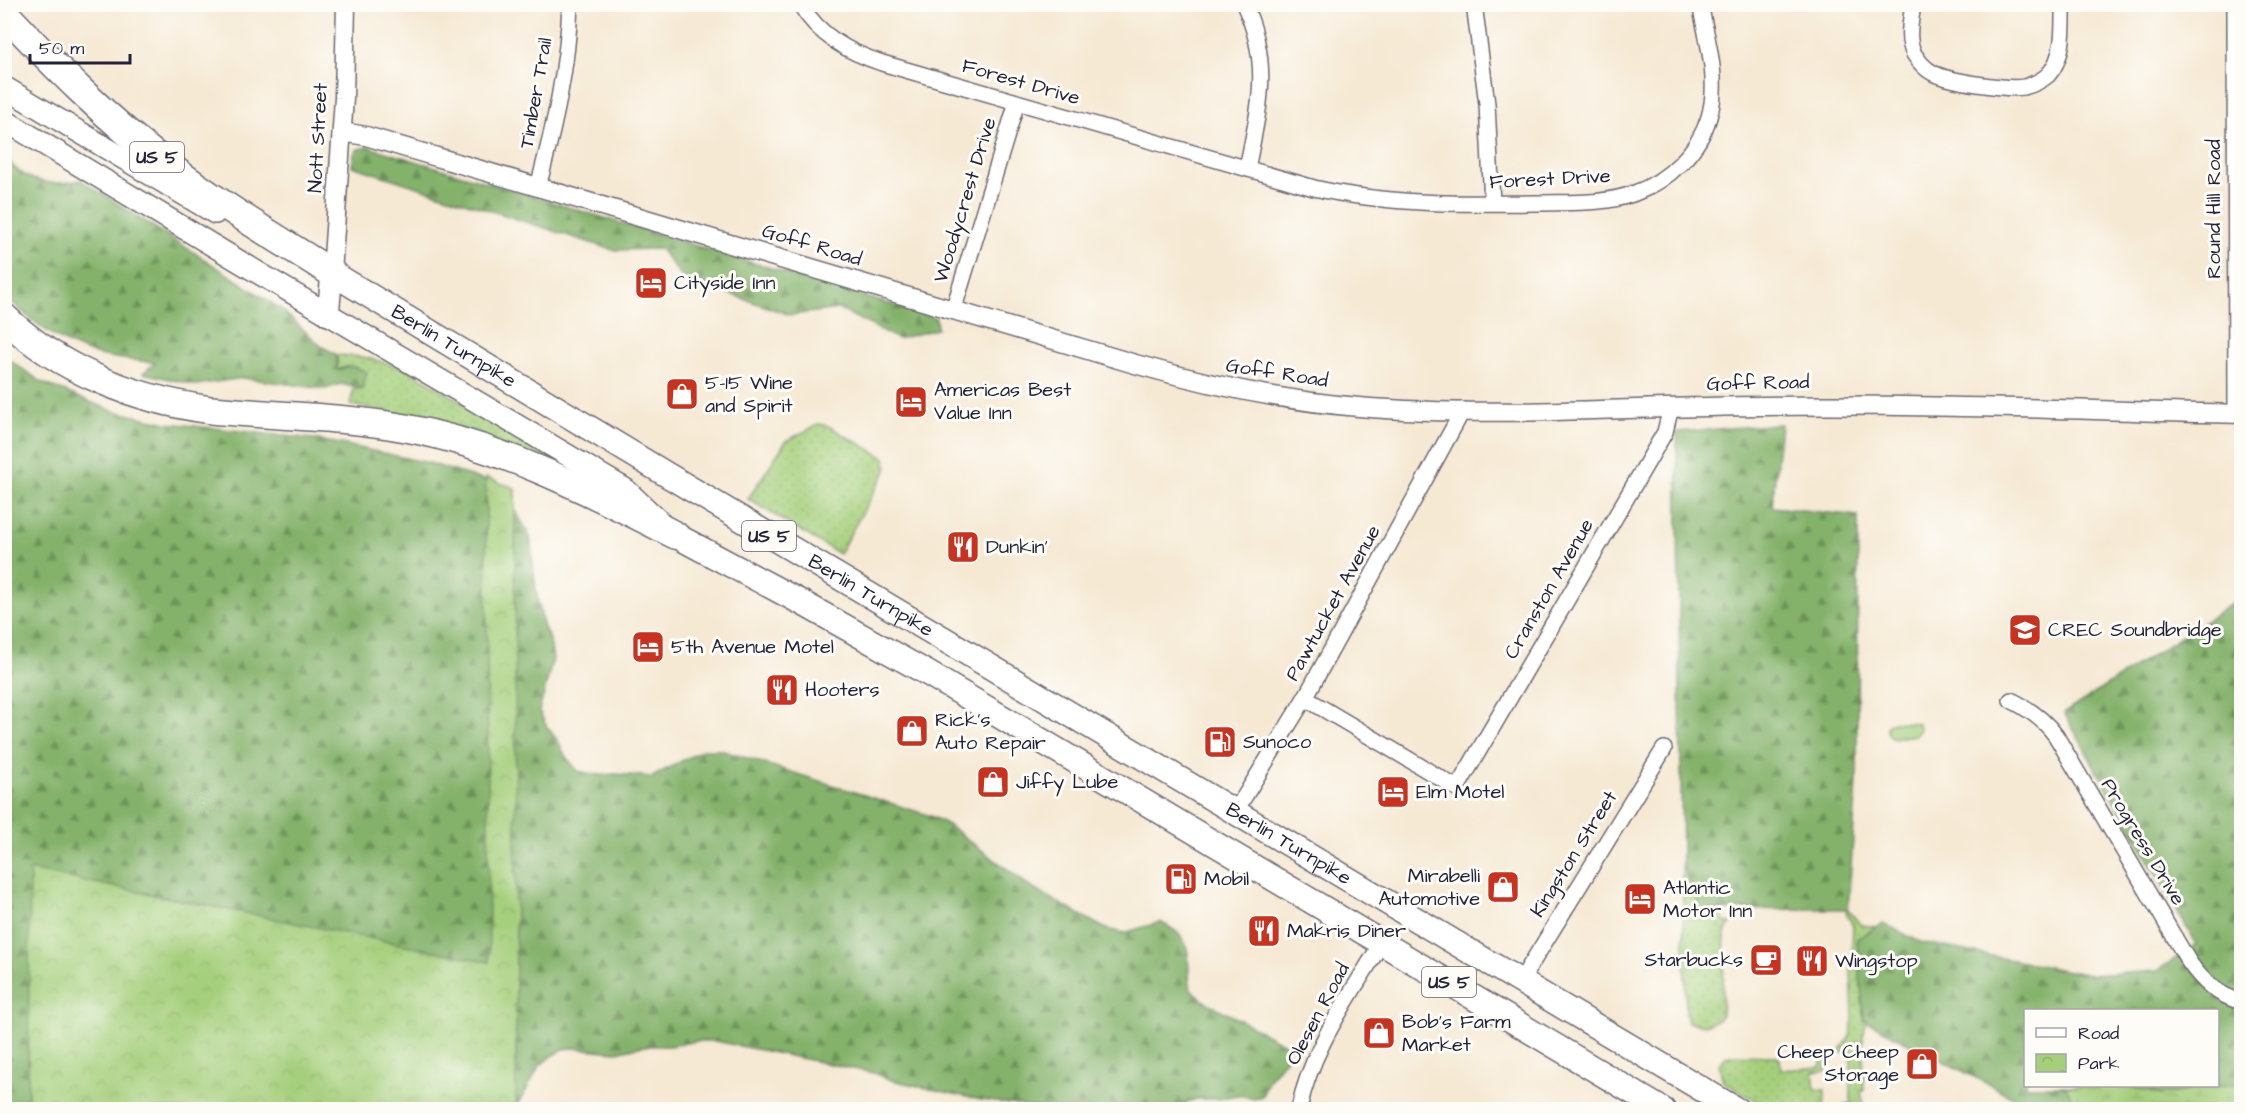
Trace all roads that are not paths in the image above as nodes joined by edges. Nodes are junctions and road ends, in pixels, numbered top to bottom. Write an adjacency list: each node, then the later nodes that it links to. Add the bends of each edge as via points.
1 (346, 4): 14 (street, Nott Street)
2 (570, 4): 16 (street, Timber Trail, via 561,92)
3 (800, 4): 12 (street, Forest Drive, via 815,25 848,50)
4 (1244, 4): 15 (street, via 1259,44 1262,74)
5 (1474, 4): 17 (street, via 1486,93)
6 (1700, 4): 17 (street, Forest Drive, via 1713,99 1701,138 1681,162 1647,188 1618,198)
7 (1913, 4): 8 (street, via 1910,44 1924,68 1945,77 2016,87 2037,82 2055,64 2062,40)
8 (2063, 4)
9 (2235, 4): 24 (street, Round Hill Road)
10 (4, 12): 18 (highway, US 5, via 75,86 136,141 186,179)
11 (4, 87): 18 (main road, Berlin Turnpike, via 286,255)
12 (1017, 102): 15 (street, Forest Drive); 19 (street, Woodycrest Drive)
13 (4, 120): 20 (main road, Berlin Turnpike)
14 (342, 132): 16 (street, Goff Road); 18 (street, Nott Street)
15 (1247, 169): 17 (street, Forest Drive, via 1363,198 1410,203)
16 (538, 188): 19 (street, Goff Road)
17 (1492, 203)
18 (332, 273): 20 (main road); 29 (highway, Berlin Turnpike / US 5)
19 (953, 311): 23 (street, Goff Road, via 1236,391 1358,407)
20 (328, 315): 25 (main road, Berlin Turnpike, via 625,489)
21 (4, 317): 25 (highway, US 5, via 69,364 138,394 211,410 360,421 443,437 542,470)
22 (1671, 407): 23 (street, Goff Road); 24 (street, Goff Road, via 1864,406); 26 (street, Cranston Avenue, via 1665,432 1457,788)
23 (1463, 410): 26 (street, Pawtucket Avenue)
24 (2239, 414)
25 (675, 535): 30 (highway, Berlin Turnpike / US 5, via 929,674)
26 (1305, 698): 29 (street, Pawtucket Avenue)
27 (2011, 700): 33 (street, Progress Drive, via 2034,713 2056,736 2199,976 2223,996)
28 (1664, 749): 32 (street, Kingston Street)
29 (1234, 812): 30 (highway); 32 (highway, Berlin Turnpike / US 5)
30 (1216, 844): 31 (highway, Berlin Turnpike / US 5)
31 (1382, 942): 35 (street, Olesen Road, via 1310,1069); 36 (highway, Berlin Turnpike / US 5)
32 (1520, 982): 34 (highway, Berlin Turnpike / US 5)
33 (2241, 1002)
34 (1704, 1100): 37 (highway, Berlin Turnpike / US 5)
35 (1299, 1109)
36 (1663, 1110)
37 (1737, 1110)

